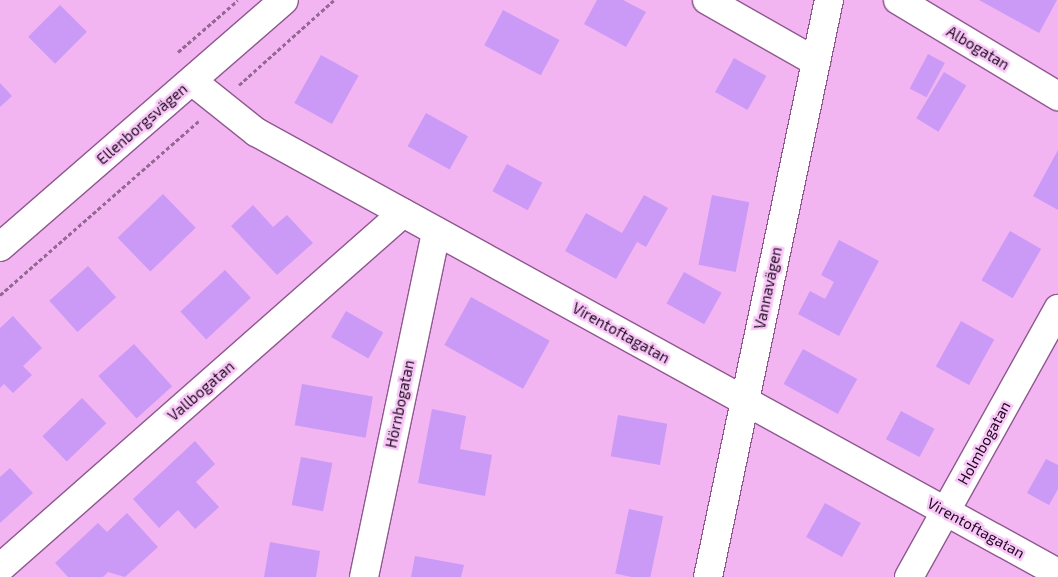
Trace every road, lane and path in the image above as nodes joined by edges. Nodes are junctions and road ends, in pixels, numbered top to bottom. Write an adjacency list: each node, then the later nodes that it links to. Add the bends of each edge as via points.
1 (284, 0): 7 (street, Ellenborgsvägen)
2 (334, 0): 9 (path)
3 (707, 0): 6 (street)
4 (829, 0): 6 (street, Vannavägen)
5 (898, 0): 8 (street, Albogatan)
6 (816, 62): 15 (street, Vannavägen)
7 (192, 80): 9 (street, Virentoftagatan); 12 (street, Ellenborgsvägen)
8 (1058, 96)
9 (218, 104): 10 (street, Virentoftagatan, via 256,132); 13 (path)
10 (403, 213): 11 (street, Virentoftagatan); 17 (street, Vallbogatan)
11 (436, 231): 15 (street, Virentoftagatan); 19 (street, Hörnbogatan)
12 (0, 246)
13 (0, 295)
14 (1058, 309): 16 (street, Holmbogatan)
15 (745, 401): 16 (street, Virentoftagatan); 20 (street, Vannavägen)
16 (946, 512): 18 (street, Virentoftagatan); 21 (street, Holmbogatan)
17 (0, 568)
18 (1058, 573)
19 (364, 577)
20 (708, 577)
21 (909, 577)

